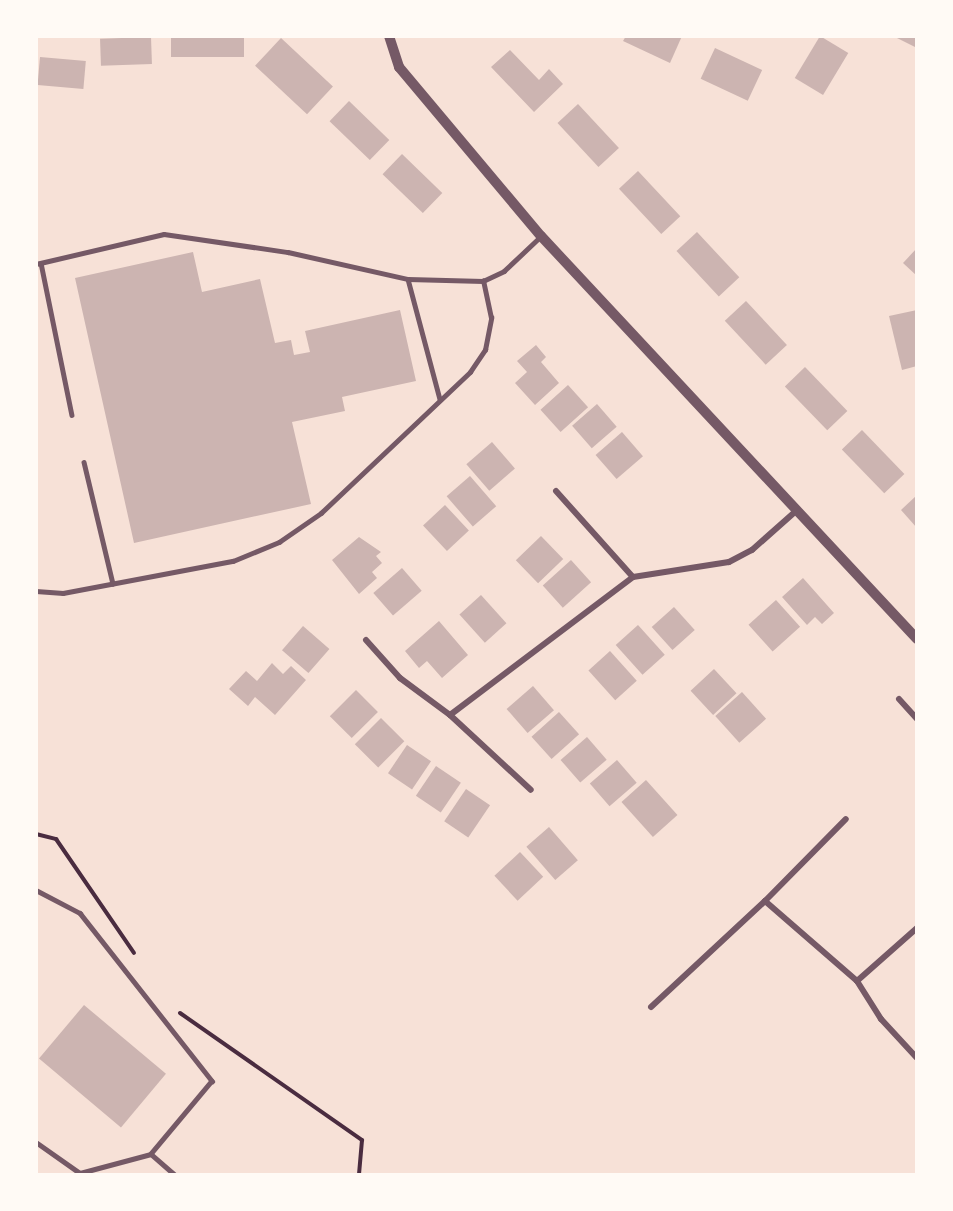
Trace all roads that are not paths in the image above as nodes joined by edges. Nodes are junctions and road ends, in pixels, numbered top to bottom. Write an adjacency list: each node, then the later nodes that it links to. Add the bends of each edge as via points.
1 (389, 36): 2 (street, via 399,67)
2 (541, 236): 5 (lane, via 504,271); 10 (street)
3 (39, 263): 4 (lane, via 164,234 288,252); 7 (lane)
4 (408, 279): 5 (lane); 6 (lane)
5 (483, 281): 6 (lane, via 491,318 484,350 470,372)
6 (440, 399): 12 (lane, via 321,513 279,542 233,561)
7 (72, 415)
8 (84, 462): 12 (lane)
9 (556, 491): 11 (street)
10 (797, 510): 11 (street, via 752,550 729,562); 14 (street)
11 (633, 577): 17 (street)
12 (113, 584): 13 (lane, via 63,593)
13 (36, 591)
14 (917, 639)
15 (366, 640): 17 (street, via 400,678)
16 (899, 699): 18 (street)
17 (450, 715): 19 (street)
18 (917, 718)
19 (531, 790)
20 (846, 819): 22 (street)
21 (36, 890): 28 (lane, via 80,913 212,1081)
22 (765, 901): 24 (street); 25 (street)
23 (917, 928): 24 (street)
24 (857, 981): 26 (street, via 881,1019)
25 (651, 1007)
26 (917, 1058)
27 (36, 1142): 28 (lane, via 80,1173)
28 (151, 1154): 29 (lane)
29 (175, 1175)

